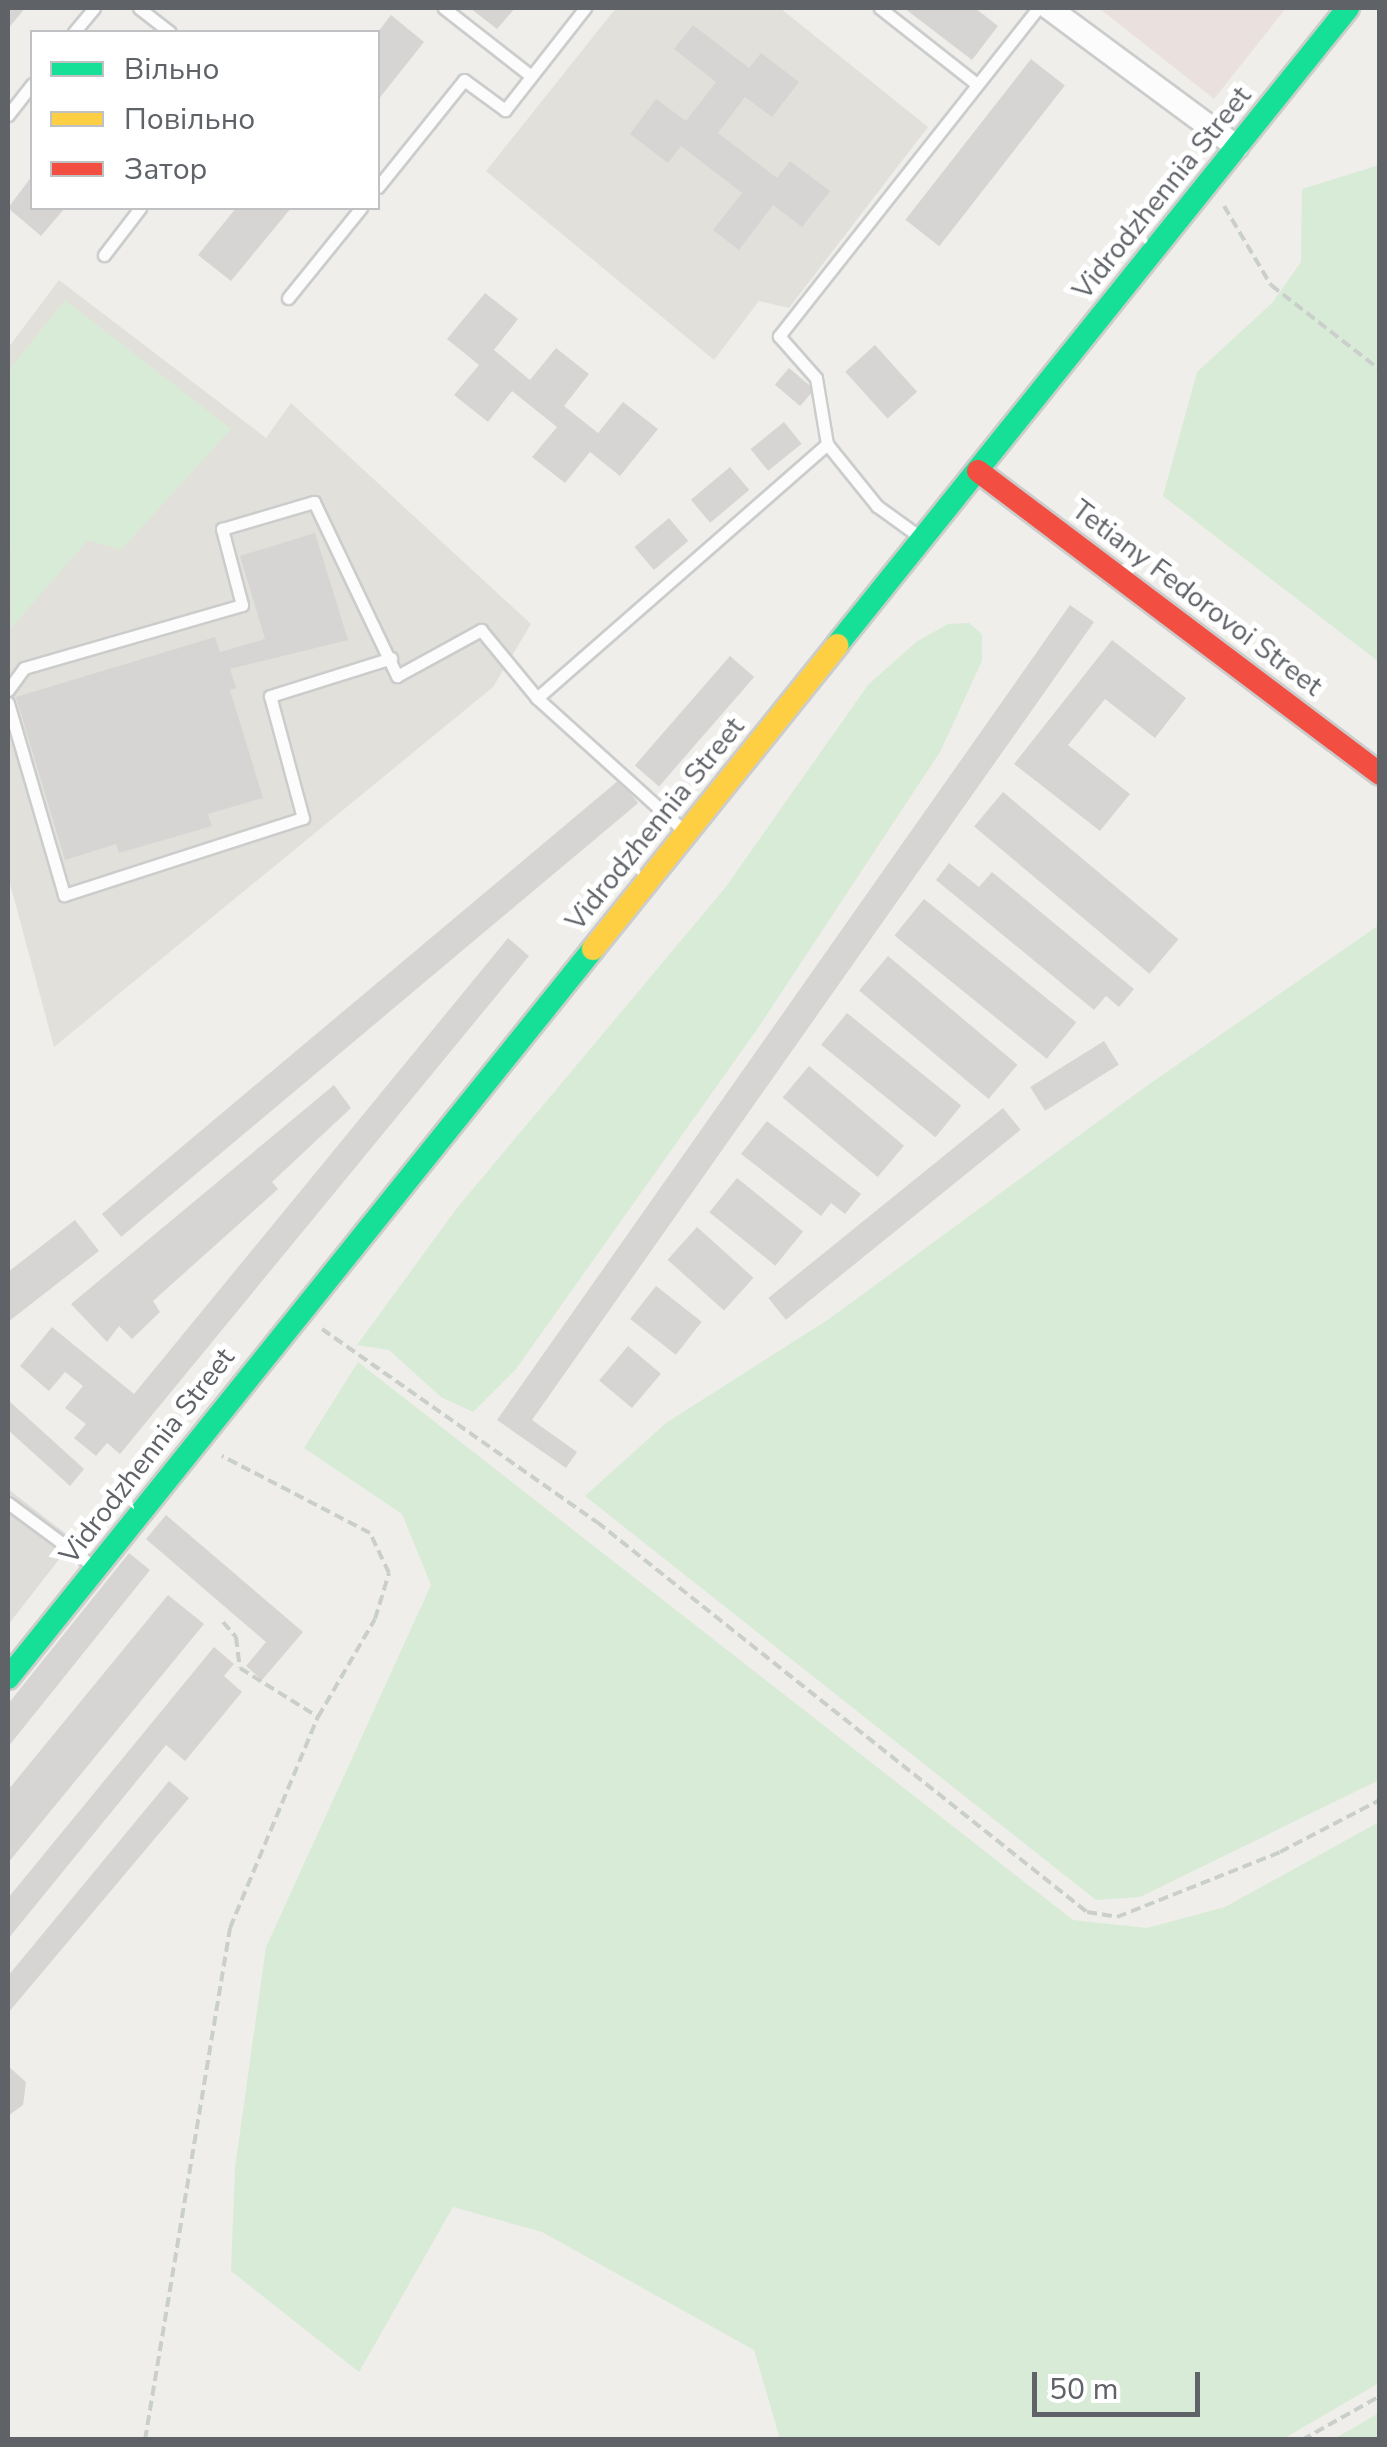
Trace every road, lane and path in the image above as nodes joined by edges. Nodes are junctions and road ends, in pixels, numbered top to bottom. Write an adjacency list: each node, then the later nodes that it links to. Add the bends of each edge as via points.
1 (94, 8): 9 (lane)
2 (139, 8): 10 (lane)
3 (444, 8): 11 (lane)
4 (586, 8): 11 (lane)
5 (880, 8): 12 (lane)
6 (1038, 8): 12 (lane)
7 (1049, 8): 15 (street)
8 (1348, 8): 15 (street, Vidrodzhennia Street)
9 (76, 30)
10 (167, 30)
11 (531, 76): 16 (lane, via 505,110 464,80)
12 (974, 82): 23 (lane, via 779,336 816,378)
13 (30, 87): 14 (lane)
14 (8, 115)
15 (1237, 148): 17 (street, Vidrodzhennia Street)
16 (380, 184)
17 (1205, 189): 22 (path, via 1228,210 1243,247 1271,286); 24 (street, Vidrodzhennia Street)
18 (138, 210): 20 (lane)
19 (358, 210): 21 (lane)
20 (104, 255)
21 (288, 298)
22 (1380, 370)
23 (827, 444): 25 (lane, via 877,506); 28 (lane)
24 (978, 471): 25 (street, Vidrodzhennia Street); 30 (street, Tetiany Fedorovoi Street)
25 (923, 539): 31 (street, Vidrodzhennia Street)
26 (392, 658): 27 (lane, via 314,502 222,529 242,606 24,668); 28 (lane, via 397,676 481,630); 29 (lane, via 270,696 303,818 64,895)
27 (8, 690)
28 (537, 698): 31 (lane)
29 (8, 703)
30 (1380, 774)
31 (687, 834): 32 (street, Vidrodzhennia Street)
32 (299, 1312): 33 (street, Vidrodzhennia Street); 39 (path, via 597,1522 1087,1912 1117,1917 1280,1852)
33 (195, 1443): 35 (street, Vidrodzhennia Street); 38 (path, via 341,1513 384,1552 388,1592)
34 (8, 1503): 35 (lane)
35 (96, 1569): 37 (street, Vidrodzhennia Street)
36 (222, 1622): 38 (path, via 236,1637 240,1668)
37 (8, 1678)
38 (318, 1716): 41 (path, via 230,1928)
39 (1380, 1800)
40 (1380, 2396): 42 (path)
41 (145, 2440)
42 (1302, 2440)

